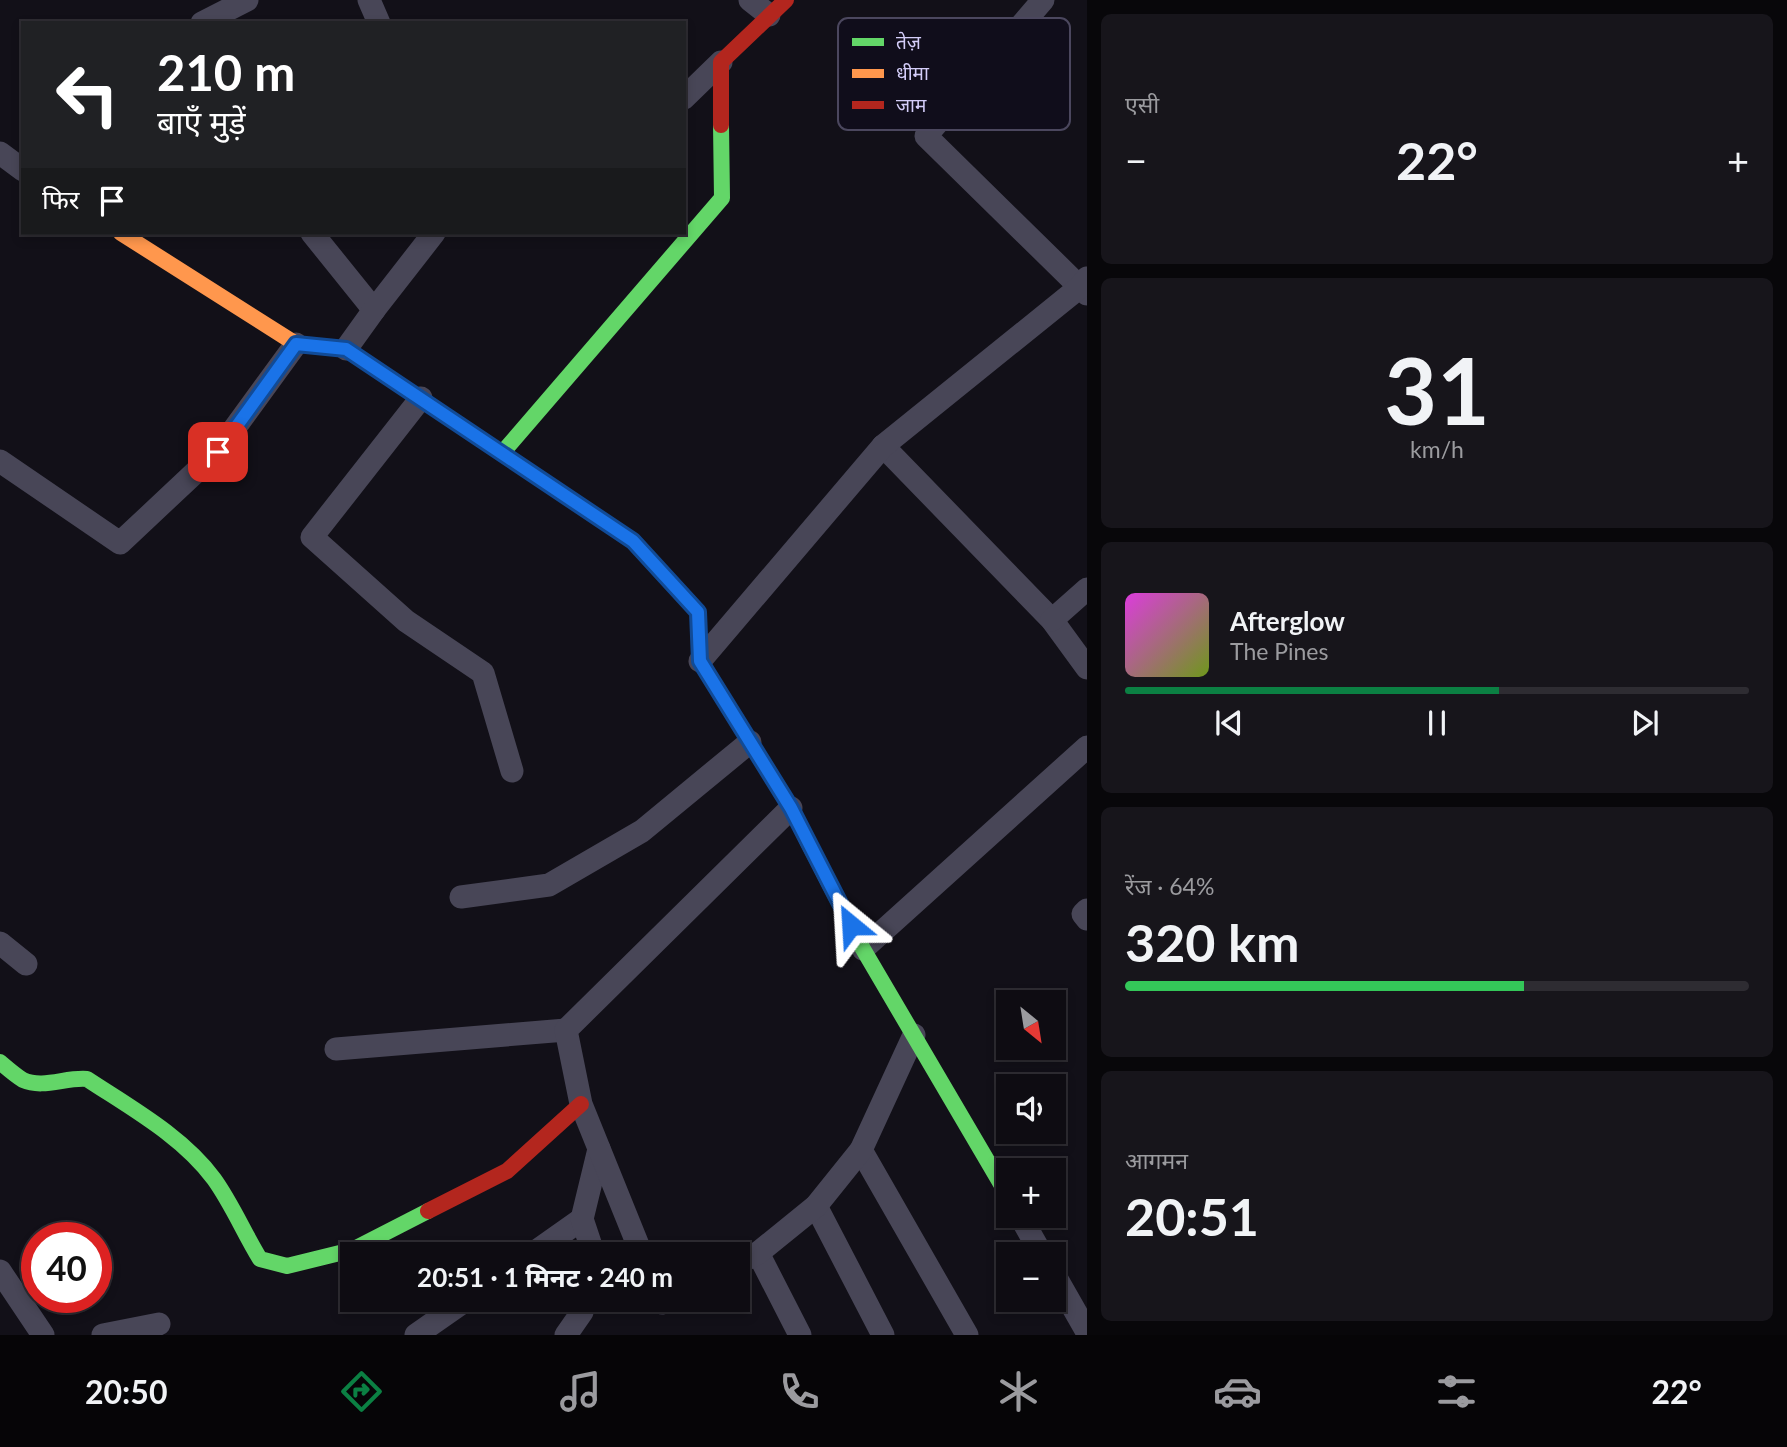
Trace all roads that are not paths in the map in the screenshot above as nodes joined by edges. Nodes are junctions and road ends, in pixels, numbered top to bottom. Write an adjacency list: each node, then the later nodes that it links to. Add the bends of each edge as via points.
1 (369, 0): 8 (street)
2 (750, 0): 5 (street)
3 (1043, 0): 6 (street)
4 (231, 3): 7 (street)
5 (778, 7): 9 (street)
6 (1028, 18)
7 (205, 21)
8 (378, 21)
9 (722, 62): 10 (street); 23 (street, via 722,198)
10 (686, 96)
11 (931, 130): 17 (street, via 926,136)
12 (0, 153): 13 (street)
13 (21, 169)
14 (124, 235): 19 (street)
15 (314, 235): 18 (street)
16 (432, 235): 18 (street)
17 (1085, 286): 22 (street)
18 (374, 310): 20 (street)
19 (296, 344): 20 (street); 24 (street, via 218,452 120,543)
20 (346, 349): 21 (street)
21 (421, 398): 23 (street); 33 (street, via 312,537 406,621 483,673)
22 (883, 446): 27 (street); 28 (street)
23 (503, 452): 26 (street, via 633,541)
24 (0, 461)
25 (1087, 589): 27 (street)
26 (698, 612): 28 (street); 29 (street)
27 (1052, 620): 30 (street)
28 (731, 624): 29 (street)
29 (700, 661): 31 (street)
30 (1087, 668)
31 (750, 742): 34 (street); 35 (street, via 642,831 549,885)
32 (1087, 747): 39 (street)
33 (512, 771)
34 (791, 808): 39 (street); 41 (street)
35 (461, 897)
36 (1087, 910): 37 (street, via 1083,914)
37 (1087, 919)
38 (0, 943): 40 (street)
39 (863, 949): 42 (street)
40 (26, 964)
41 (566, 1030): 43 (street); 45 (street)
42 (914, 1035): 47 (street); 48 (street)
43 (337, 1049)
44 (0, 1062): 45 (street, via 30,1082 87,1079 173,1138 208,1172 260,1259 287,1266 352,1250 507,1171)
45 (581, 1104): 46 (street)
46 (599, 1149): 50 (street); 53 (street)
47 (861, 1150): 49 (street); 68 (street)
48 (996, 1175)
49 (816, 1206): 54 (street); 67 (street)
50 (582, 1219): 51 (street); 52 (street)
51 (549, 1242)
52 (590, 1242)
53 (637, 1242)
54 (758, 1253): 55 (street); 66 (street)
55 (750, 1257)
56 (0, 1271): 63 (street)
57 (1066, 1296): 62 (street)
58 (449, 1312): 65 (street)
59 (582, 1312): 61 (street)
60 (159, 1324): 64 (street)
61 (575, 1331)
62 (1087, 1332)
63 (43, 1335)
64 (103, 1335)
65 (416, 1335)
66 (800, 1335)
67 (883, 1335)
68 (967, 1335)

